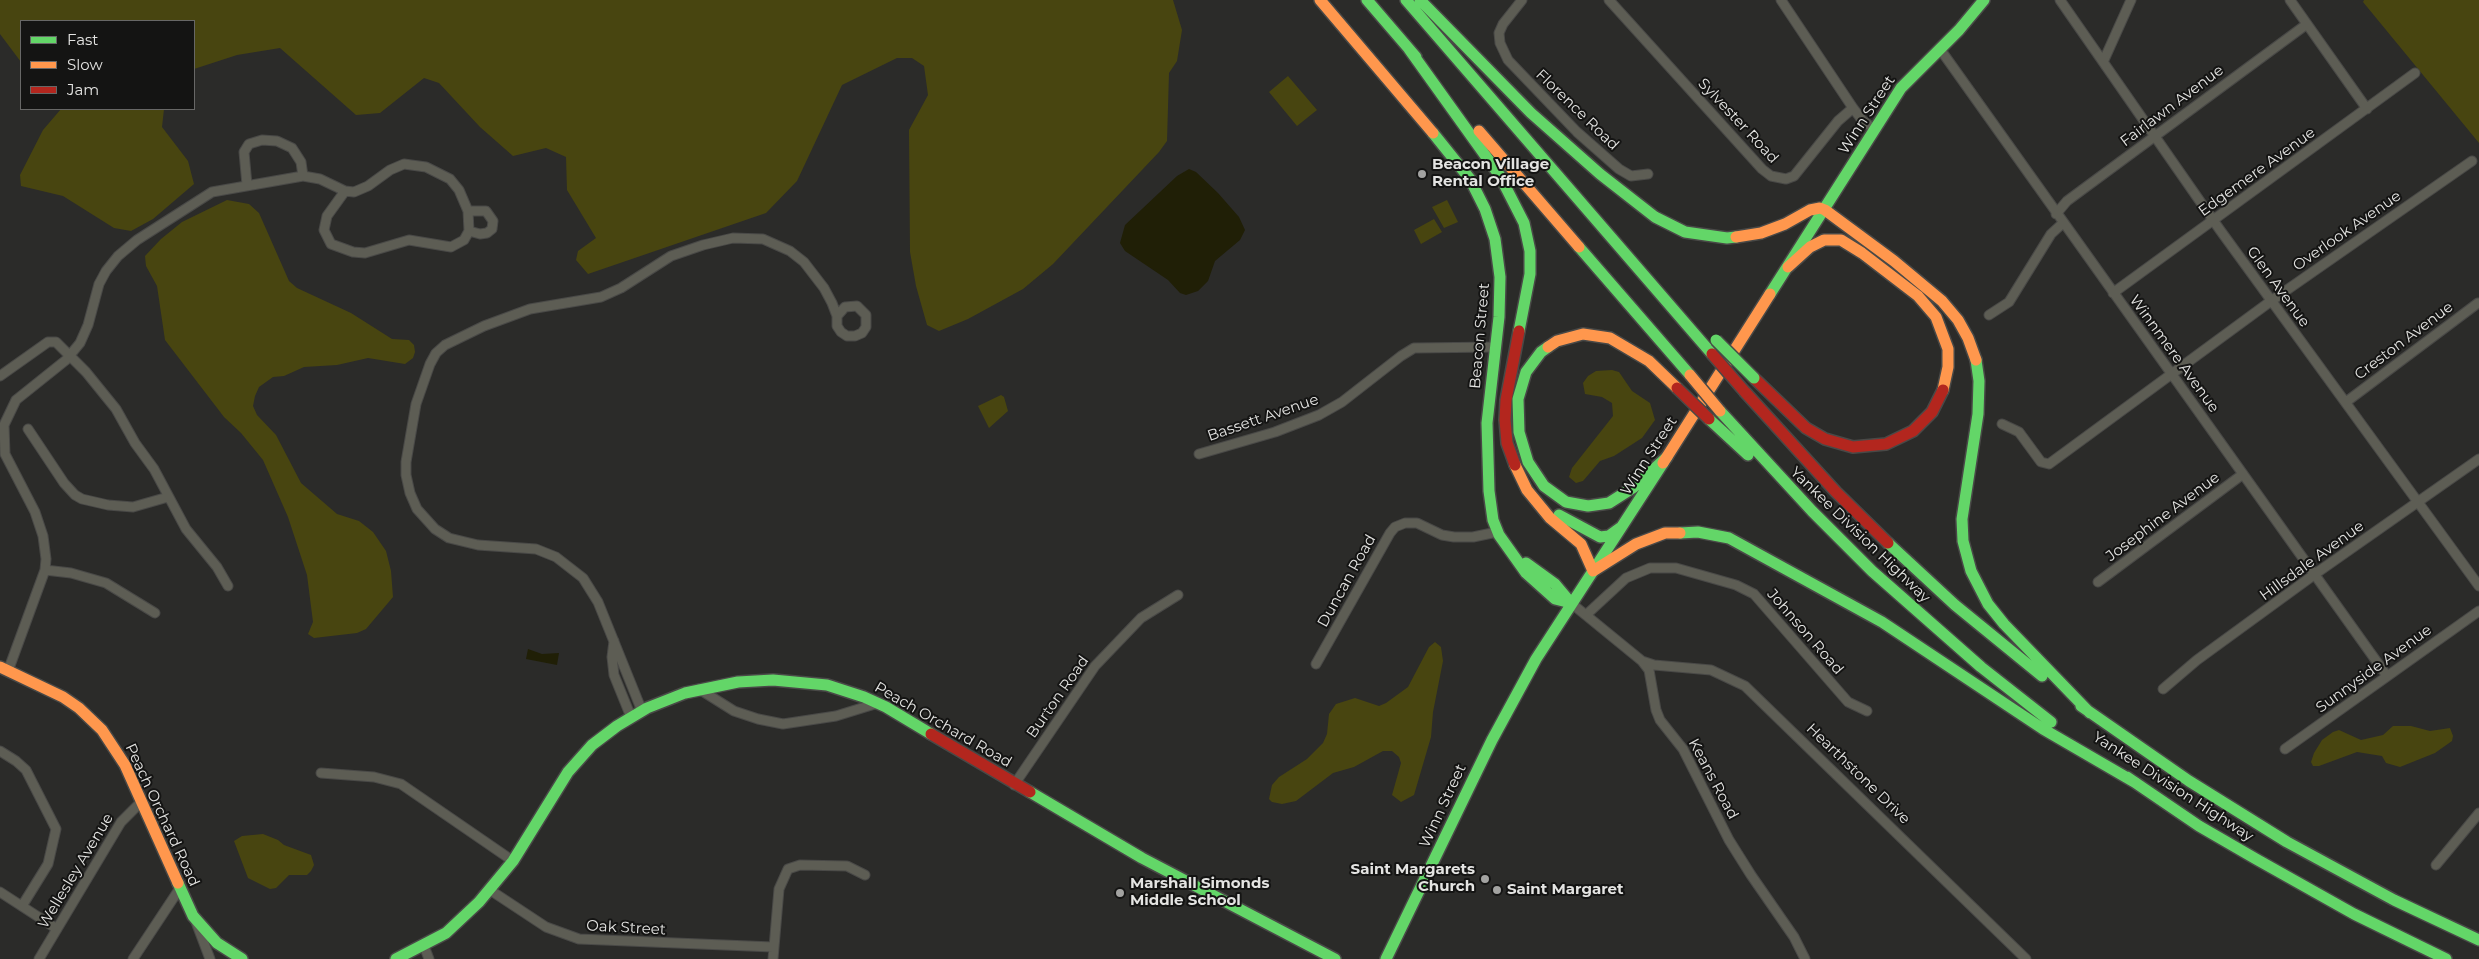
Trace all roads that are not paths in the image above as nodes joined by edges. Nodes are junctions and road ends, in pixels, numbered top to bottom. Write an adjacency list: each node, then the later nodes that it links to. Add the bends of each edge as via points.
1 (1320, 0): 39 (main road, Beacon Street, via 1454,157 1477,190 1492,229 1499,260)
2 (1367, 0): 13 (main road, Yankee Division Highway)
3 (1406, 0): 32 (main road, Yankee Division Highway)
4 (1420, 0): 26 (main road, via 1531,114 1620,190 1665,223 1685,232 1706,236 1739,237 1777,228 1816,208)
5 (1522, 0): 22 (street, Florence Road, via 1500,29 1498,38 1508,60 1577,132 1619,169 1631,176)
6 (1608, 0): 17 (street, Sylvester Road, via 1771,176 1786,180 1794,176 1838,121)
7 (1782, 0): 17 (street)
8 (1984, 0): 14 (main road, Winn Street)
9 (2060, 0): 15 (street, Glen Avenue)
10 (2131, 0): 15 (street)
11 (2290, 0): 12 (street)
12 (2307, 24): 18 (street); 20 (street, Fairlawn Avenue)
13 (1409, 49): 50 (main road, via 1500,176 1526,230 1530,274 1505,420 1510,451); 51 (main road, Yankee Division Highway, bridge, via 1720,411)
14 (1940, 49): 19 (main road, Winn Street, via 1901,88); 28 (street, Winnmere Avenue)
15 (2104, 60): 20 (street, Glen Avenue)
16 (2415, 73): 18 (street, Edgemere Avenue)
17 (1853, 108): 19 (street)
18 (2367, 109): 29 (street, Edgemere Avenue)
19 (1874, 129): 26 (main road, Winn Street)
20 (2155, 136): 28 (street, Fairlawn Avenue, via 2067,201); 29 (street, Glen Avenue)
21 (2472, 161): 35 (street, Overlook Avenue)
22 (1648, 174)
23 (303, 176): 24 (street); 24 (street, via 301,162 292,148 277,141 262,140 249,144 244,152); 25 (street, via 324,180)
24 (247, 185): 40 (street, via 203,196 123,251 102,277 85,333)
25 (345, 191): 27 (street, via 365,188 399,165 418,165 450,179); 31 (street, via 327,216 324,228 328,242 344,249 365,253 409,240 449,247 462,242)
26 (1825, 210): 33 (main road, Winn Street); 77 (main road, via 1935,295 1965,332 1975,357 1980,388 1962,519 1969,566 1981,592 2004,624)
27 (468, 211): 31 (street); 31 (street, via 486,211 493,221 492,229 487,233)
28 (2056, 214): 30 (street, Winnmere Avenue)
29 (2213, 220): 34 (street, Edgemere Avenue); 35 (street, Glen Avenue)
30 (2063, 223): 34 (street, Winnmere Avenue); 37 (street, via 2051,234 2010,301)
31 (469, 231)
32 (1628, 258): 33 (main road, bridge, via 1806,428 1825,439 1853,447 1886,444 1913,431 1932,412 1945,385 1948,349 1936,317 1918,296 1862,252 1841,240 1824,240 1810,247); 77 (main road, Yankee Division Highway, bridge, via 1836,492 1910,564 1999,642)
33 (1788, 267): 47 (main road, Winn Street)
34 (2113, 293): 41 (street, Winnmere Avenue)
35 (2272, 301): 41 (street, Overlook Avenue); 43 (street, Glen Avenue)
36 (2478, 303): 43 (street, Creston Avenue)
37 (1989, 315)
38 (837, 316): 67 (street, via 824,288 800,258 770,241 741,238 679,253 601,297 541,306 509,316 456,338 440,348 432,358 416,404 406,462 406,475 418,509 435,528 457,541 527,548 556,557 589,586)
39 (1496, 347): 46 (street, Bassett Avenue, via 1414,348 1327,411 1275,432); 55 (main road, Beacon Street, via 1488,401 1487,440 1489,491)
40 (70, 356): 42 (street, via 52,341); 52 (street, via 116,409); 56 (street, via 16,400 3,430 7,461 40,525 45,545)
41 (2171, 374): 44 (street, Overlook Avenue, via 2050,463 2040,461 2021,433); 49 (street, Winnmere Avenue)
42 (0, 376)
43 (2346, 402): 53 (street, Glen Avenue)
44 (2002, 424)
45 (28, 429): 52 (street, via 64,483 82,499 133,507)
46 (1199, 454)
47 (1667, 457): 51 (main road, bridge, via 1634,487 1609,503 1588,506 1566,502 1544,486 1528,462 1518,432 1518,399 1526,372 1541,352 1557,341 1583,334 1604,336 1648,361 1708,419); 54 (main road, Winn Street)
48 (2479, 459): 53 (street, Hillsdale Avenue)
49 (2243, 474): 58 (street, Winnmere Avenue); 59 (street, Josephine Avenue)
50 (1527, 490): 54 (main road, via 1551,510 1596,536 1609,536); 57 (main road, via 1550,518 1581,544)
51 (1796, 494): 82 (main road, Yankee Division Highway, via 1872,571 1944,635 2022,700)
52 (168, 497): 60 (street, via 186,529)
53 (2418, 502): 58 (street, Hillsdale Avenue); 61 (street, Glen Avenue)
54 (1620, 528): 57 (main road, Winn Street)
55 (1498, 532): 63 (main road, Beacon Street, via 1526,573 1555,599); 69 (street, Duncan Road, via 1454,538 1417,523 1395,527)
56 (45, 570): 65 (street, via 71,573 106,584); 70 (street)
57 (1593, 570): 63 (main road, Winn Street); 82 (main road, via 1636,544 1664,534 1698,532 1729,538 1875,618 2043,729)
58 (2315, 574): 71 (street, Winnmere Avenue); 73 (street, Hillsdale Avenue, via 2197,660)
59 (2098, 582)
60 (228, 586)
61 (2479, 586)
62 (1178, 595): 83 (street, Burton Road, via 1141,618 1095,666)
63 (1570, 603): 66 (street, Keans Road); 106 (main road, Winn Street, via 1489,746)
64 (2479, 611): 71 (street, Sunnyside Avenue)
65 (154, 614)
66 (1586, 615): 68 (street, Keans Road); 76 (street, Johnson Road, via 1622,581 1635,572 1650,568 1676,568 1736,585 1754,594 1848,702)
67 (614, 641): 75 (street); 78 (street, via 614,674)
68 (1642, 661): 107 (street, Keans Road, via 1651,674 1660,720 1681,746 1730,840); 108 (street, Hearthstone Drive, via 1711,670 1751,690)
69 (1316, 664)
70 (4, 669): 84 (main road, Peach Orchard Road, via 63,697 87,715 117,750)
71 (2387, 676): 79 (street, Sunnyside Avenue)
72 (699, 689): 74 (main road, Peach Orchard Road, via 748,681 808,681 845,690); 74 (street, via 734,710 783,724 827,718); 75 (main road, Peach Orchard Road)
73 (2163, 689)
74 (878, 703): 83 (main road, Peach Orchard Road)
75 (642, 711): 78 (main road, Peach Orchard Road)
76 (1867, 711)
77 (2090, 713): 95 (main road, Yankee Division Highway, via 2189,781 2287,842 2394,900)
78 (631, 717): 86 (main road, Peach Orchard Road, via 592,745 568,772)
79 (2285, 749)
80 (0, 752): 92 (street, via 26,770 56,830 48,864)
81 (321, 773): 86 (street, via 374,777 401,784)
82 (2136, 783): 109 (main road, Yankee Division Highway, via 2199,826 2264,864 2354,914)
83 (1014, 785): 105 (main road, Peach Orchard Road, via 1142,858)
84 (142, 801): 89 (main road, Peach Orchard Road); 94 (street, Wellesley Avenue, via 120,822)
85 (2479, 813): 87 (street)
86 (512, 861): 90 (main road, Peach Orchard Road)
87 (2436, 865)
88 (865, 875): 97 (street, via 847,866 795,866 788,870 779,889)
89 (180, 888): 93 (main road, Peach Orchard Road); 99 (street)
90 (490, 890): 96 (main road, Peach Orchard Road, via 457,924); 97 (street, Oak Street, via 546,927 579,939)
91 (0, 892): 92 (street)
92 (22, 906): 94 (street)
93 (194, 916): 100 (street, Peach Orchard Road); 101 (main road, Peach Orchard Road, via 216,943)
94 (57, 929): 98 (street, Wellesley Avenue)
95 (2479, 940)
96 (424, 946): 102 (main road, Peach Orchard Road); 103 (street)
97 (773, 947): 104 (street)
98 (39, 959)
99 (133, 959)
100 (210, 959)
101 (242, 959)
102 (396, 959)
103 (430, 959)
104 (773, 959)
105 (1335, 959)
106 (1386, 959)
107 (1805, 959)
108 (2026, 959)
109 (2446, 959)

